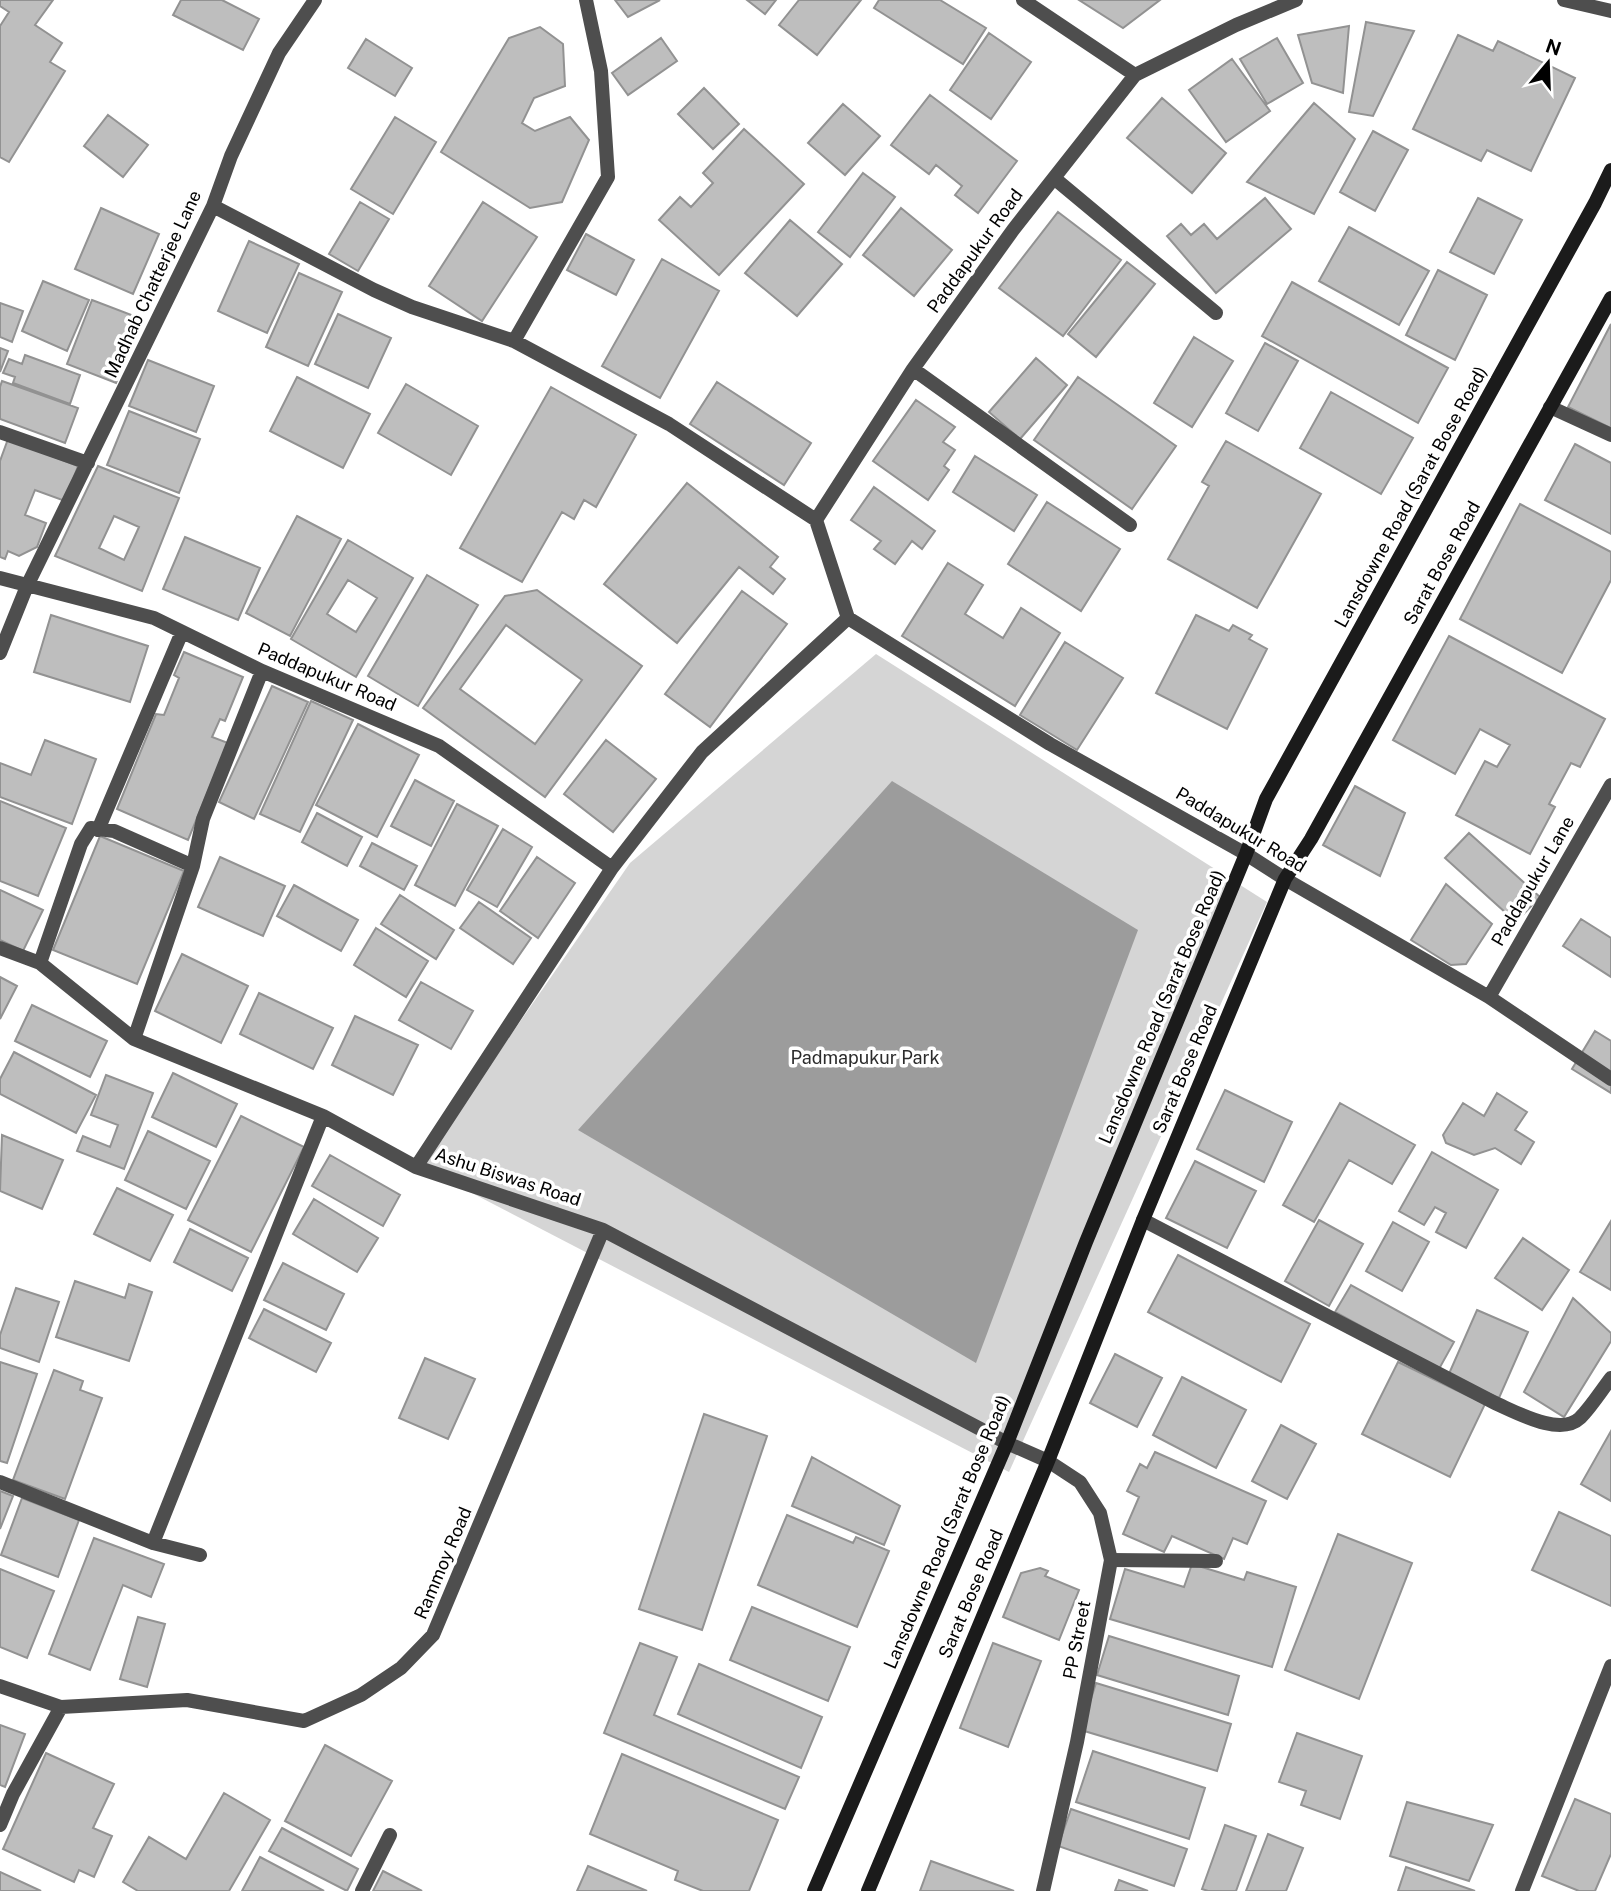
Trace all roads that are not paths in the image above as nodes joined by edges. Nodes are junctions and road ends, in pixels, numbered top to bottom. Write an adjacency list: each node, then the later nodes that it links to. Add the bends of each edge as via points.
1 (316, 0): 10 (street, Madhab Chatterjee Lane, via 279,53)
2 (586, 0): 13 (street, via 601,71 608,177)
3 (1023, 0): 7 (street)
4 (1296, 0): 7 (street, Paddapukur Road)
5 (1564, 0): 6 (street)
6 (1611, 12)
7 (1136, 75): 9 (street, Paddapukur Road)
8 (1611, 170): 29 (main road, Lansdowne Road (Sarat Bose Road), via 1266,799)
9 (1054, 178): 12 (street); 14 (street, Paddapukur Road)
10 (213, 206): 13 (street, via 374,290); 18 (street, Madhab Chatterjee Lane)
11 (1611, 298): 15 (main road, Sarat Bose Road)
12 (1216, 313)
13 (514, 341): 19 (street, via 669,424)
14 (913, 369): 19 (street, Paddapukur Road); 20 (street)
15 (1550, 407): 17 (street); 32 (main road, Sarat Bose Road)
16 (0, 432): 18 (street)
17 (1611, 435)
18 (88, 463): 22 (street, Madhab Chatterjee Lane)
19 (816, 520): 23 (street)
20 (1130, 525)
21 (0, 578): 22 (street, Paddapukur Road)
22 (27, 586): 24 (street, Paddapukur Road, via 154,618); 25 (street, Madhab Chatterjee Lane)
23 (849, 618): 29 (street, Paddapukur Road, via 1050,744); 31 (street, via 702,752)
24 (183, 632): 26 (street, Paddapukur Road); 28 (street)
25 (0, 653)
26 (262, 671): 30 (street, via 203,819); 31 (street, Paddapukur Road, via 439,746)
27 (1611, 785): 35 (street, Paddapukur Lane)
28 (98, 830): 30 (street, via 114,831); 34 (street, via 91,828 81,844)
29 (1246, 853): 32 (street, Paddapukur Road); 43 (main road, Lansdowne Road (Sarat Bose Road))
30 (194, 866): 36 (street)
31 (612, 868): 39 (street)
32 (1285, 879): 35 (street, Paddapukur Road); 40 (main road, Sarat Bose Road)
33 (0, 948): 34 (street, Ashu Biswas Road)
34 (40, 963): 36 (street, Ashu Biswas Road)
35 (1489, 997): 37 (street, Paddapukur Road)
36 (134, 1038): 38 (street, Ashu Biswas Road)
37 (1611, 1079)
38 (323, 1116): 39 (street, Ashu Biswas Road); 46 (street)
39 (416, 1167): 41 (street, Ashu Biswas Road)
40 (1143, 1220): 42 (street, via 1495,1403 1543,1423 1561,1426 1578,1420); 44 (main road, Sarat Bose Road)
41 (603, 1230): 43 (street, Ashu Biswas Road); 52 (street, Rammoy Road, via 433,1634 401,1668 361,1695 304,1721 187,1700)
42 (1611, 1378)
43 (1007, 1443): 44 (street, PP Street); 56 (main road, Lansdowne Road (Sarat Bose Road))
44 (1048, 1461): 48 (street, PP Street, via 1087,1492 1100,1513); 57 (main road, Sarat Bose Road)
45 (0, 1482): 46 (street)
46 (153, 1543): 47 (street)
47 (200, 1555)
48 (1111, 1560): 49 (street); 58 (street, PP Street)
49 (1216, 1561)
50 (1611, 1666): 59 (street)
51 (0, 1686): 52 (street, Rammoy Road)
52 (61, 1707): 53 (street)
53 (0, 1825)
54 (390, 1835): 55 (street)
55 (362, 1891)
56 (814, 1891)
57 (867, 1891)
58 (1043, 1891)
59 (1522, 1891)

